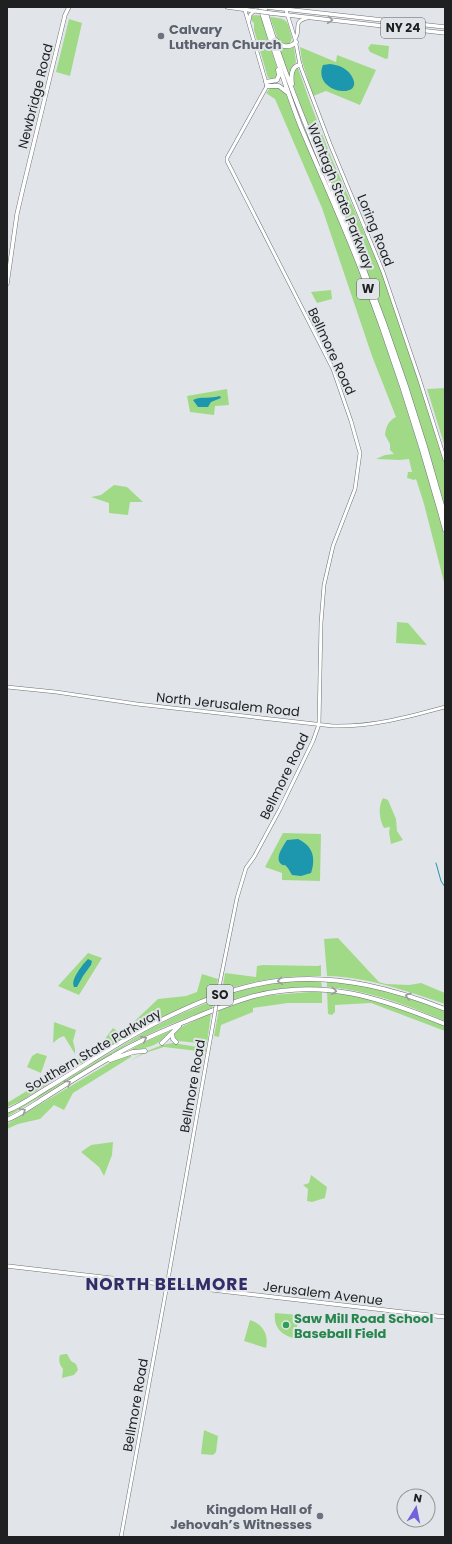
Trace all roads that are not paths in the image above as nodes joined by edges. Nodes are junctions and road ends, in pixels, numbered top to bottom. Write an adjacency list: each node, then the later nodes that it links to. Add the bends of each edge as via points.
1 (67, 7): 19 (main road, Newbridge Road, via 17,214)
2 (227, 7): 5 (main road, NY 24)
3 (260, 7): 15 (highway, Wantagh State Parkway / W)
4 (269, 7): 6 (main road, NY 24); 13 (highway, Wantagh State Parkway / W)
5 (244, 8): 7 (main road, NY 24); 10 (main road)
6 (285, 8): 8 (main road, Loring Road); 11 (main road, NY 24)
7 (255, 11): 8 (main road, NY 24, bridge); 10 (main road, via 249,16)
8 (288, 15): 9 (main road, NY 24); 14 (main road, Loring Road)
9 (310, 17): 12 (main road, NY 24, one-way to 12); 14 (main road, via 298,22)
10 (249, 25): 17 (main road)
11 (445, 27)
12 (445, 33)
13 (273, 36): 14 (highway, via 279,44 285,46); 18 (highway, Wantagh State Parkway / W)
14 (295, 41): 16 (main road, Loring Road)
15 (275, 54): 17 (highway, via 279,75 277,80); 18 (highway, Wantagh State Parkway / W)
16 (300, 65): 18 (highway, via 295,66 292,74); 20 (main road, Loring Road, via 382,272)
17 (267, 84): 18 (highway, via 279,86); 25 (main road, Bellmore Road, via 227,161 333,369 360,453 355,490 333,546 324,586)
18 (292, 94): 21 (highway, Wantagh State Parkway / W, via 381,314); 22 (highway, Wantagh State Parkway / W, via 301,126 350,242 372,302 408,405)
19 (7, 284)
20 (445, 460)
21 (445, 516)
22 (445, 530)
23 (7, 687): 25 (main road, North Jerusalem Road)
24 (445, 707): 25 (main road, North Jerusalem Road, via 375,724)
25 (319, 724): 39 (main road, Bellmore Road, bridge, via 280,810 246,868 237,898)
26 (445, 1009): 36 (highway, Southern State Parkway / SO, one-way to 36, via 398,992 341,981 296,979 254,985 206,1000 153,1025)
27 (186, 1021): 28 (highway, Southern State Parkway / SO, one-way to 28, via 256,995 309,989 334,990 372,997); 29 (highway); 35 (highway, Southern State Parkway / SO, one-way to 27, via 129,1046)
28 (445, 1024)
29 (172, 1033): 30 (highway); 31 (highway)
30 (176, 1042)
31 (162, 1043)
32 (145, 1051): 33 (highway)
33 (130, 1052): 34 (highway); 35 (highway)
34 (133, 1057)
35 (98, 1065): 37 (highway, Southern State Parkway / SO, one-way to 35)
36 (7, 1111)
37 (7, 1120)
38 (7, 1266): 39 (main road, Jerusalem Avenue)
39 (167, 1285): 40 (main road, Jerusalem Avenue); 41 (main road, Bellmore Road)
40 (445, 1318)
41 (121, 1537)

